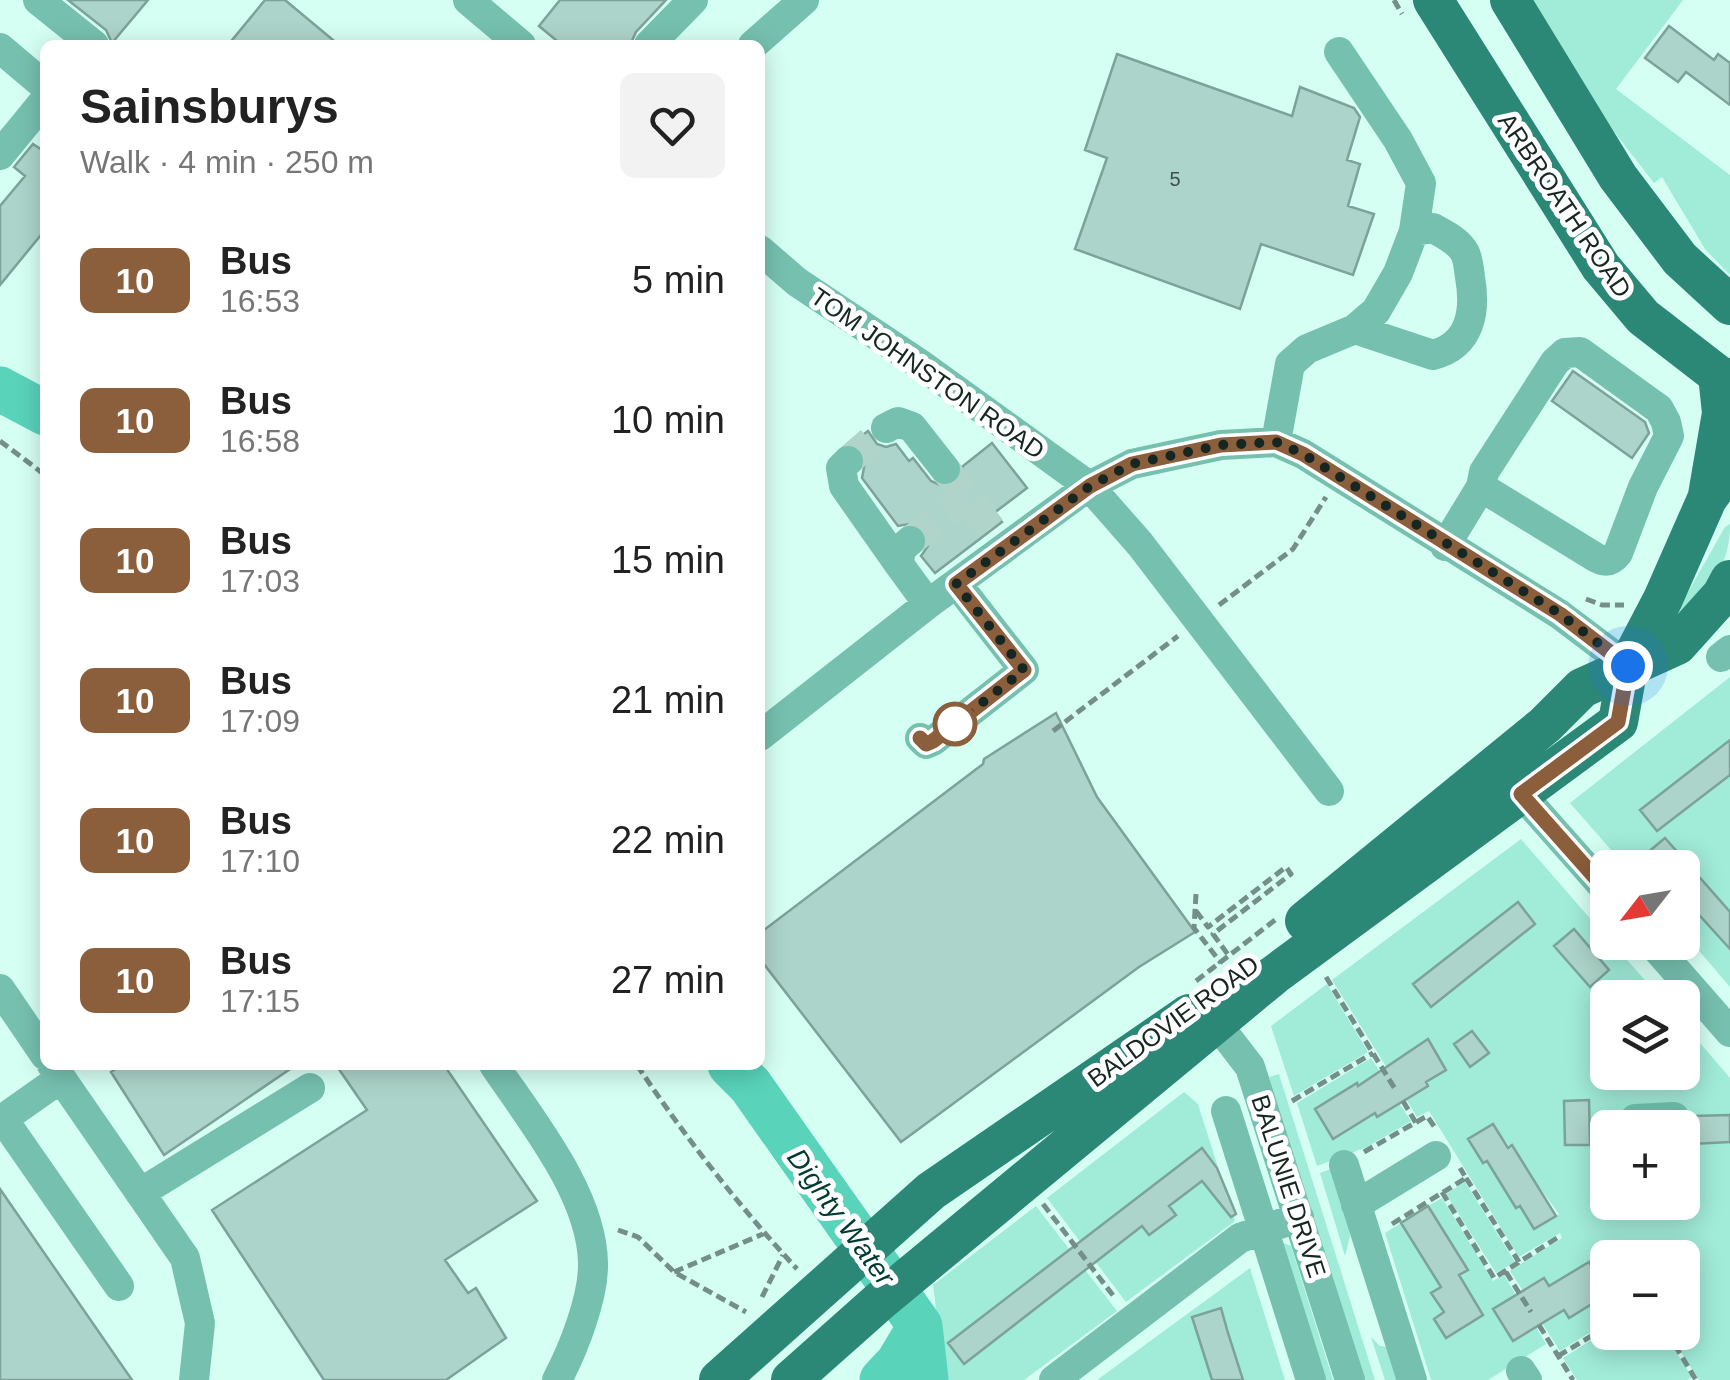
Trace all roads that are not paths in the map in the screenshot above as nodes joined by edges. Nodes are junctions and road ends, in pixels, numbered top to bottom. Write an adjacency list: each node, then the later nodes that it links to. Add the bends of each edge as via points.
1 (38, 0): 7 (street)
2 (468, 0): 8 (street)
3 (693, 0): 9 (street)
4 (804, 0): 10 (street)
5 (1432, 0): 22 (main road, ARBROATH ROAD, via 1601,268 1643,317)
6 (1510, 0): 16 (main road, ARBROATH ROAD)
7 (86, 40)
8 (515, 40)
9 (654, 40)
10 (759, 40)
11 (0, 48): 13 (street)
12 (1339, 52): 17 (street, via 1421,183)
13 (40, 82)
14 (40, 106): 15 (street)
15 (0, 156)
16 (1618, 177): 19 (main road, ARBROATH ROAD, via 1680,260); 21 (main road, ARBROATH ROAD, via 1669,278)
17 (1414, 231): 20 (street, via 1376,312); 20 (street, via 1433,228 1466,254 1472,314 1467,331 1458,345 1433,355)
18 (765, 254): 28 (street, TOM JOHNSTON ROAD)
19 (1730, 306)
20 (1355, 328): 24 (street, via 1290,364)
21 (1730, 335)
22 (1724, 378): 30 (main road, BALDOVIE ROAD)
23 (886, 428): 27 (street, via 898,422 912,426)
24 (1276, 442): 28 (street, via 1221,445 1132,464); 31 (street)
25 (848, 461): 34 (street, via 841,468 844,486 904,552)
26 (1730, 466): 30 (main road, BALDOVIE ROAD)
27 (945, 469)
28 (1090, 486): 33 (street, via 1004,534); 39 (street, TOM JOHNSTON ROAD)
29 (1481, 487): 29 (street, via 1484,472 1565,353 1580,352 1659,408 1666,422 1669,436 1612,560 1595,557); 31 (street)
30 (1718, 504): 35 (main road, BALDOVIE ROAD)
31 (1445, 546): 35 (street, via 1560,614)
32 (1730, 580): 35 (main road, via 1677,645)
33 (956, 584): 34 (street); 37 (street, via 1024,670 933,741)
34 (928, 604): 36 (street)
35 (1628, 666): 38 (main road, BALDOVIE ROAD, via 1618,722)
36 (765, 732)
37 (920, 738)
38 (1508, 780): 40 (street); 43 (main road, BALDOVIE ROAD, via 1274,976)
39 (1329, 790)
40 (1590, 872)
41 (1668, 960): 44 (street)
42 (0, 989): 45 (street)
43 (1203, 1004): 56 (street, BALUNIE DRIVE, via 1250,1067); 61 (main road, BALDOVIE ROAD, via 932,1191); 62 (main road, BALDOVIE ROAD, via 1025,1180)
44 (1730, 1032)
45 (40, 1047)
46 (49, 1070): 51 (street)
47 (56, 1070): 54 (street)
48 (497, 1070): 60 (street, via 553,1153 586,1219 594,1265 576,1344)
49 (310, 1088): 54 (street)
50 (1226, 1111): 57 (street)
51 (1, 1120): 58 (street)
52 (1436, 1156): 55 (street)
53 (1344, 1165): 55 (street)
54 (140, 1194): 59 (street, via 185,1258 200,1323)
55 (1356, 1204): 66 (street)
56 (1300, 1217): 57 (street); 65 (street, BALUNIE DRIVE)
57 (1265, 1229): 63 (street, via 1240,1238); 64 (street)
58 (119, 1286)
59 (194, 1380)
60 (558, 1380)
61 (719, 1380)
62 (791, 1380)
63 (1054, 1380)
64 (1311, 1380)
65 (1350, 1380)
66 (1412, 1380)

